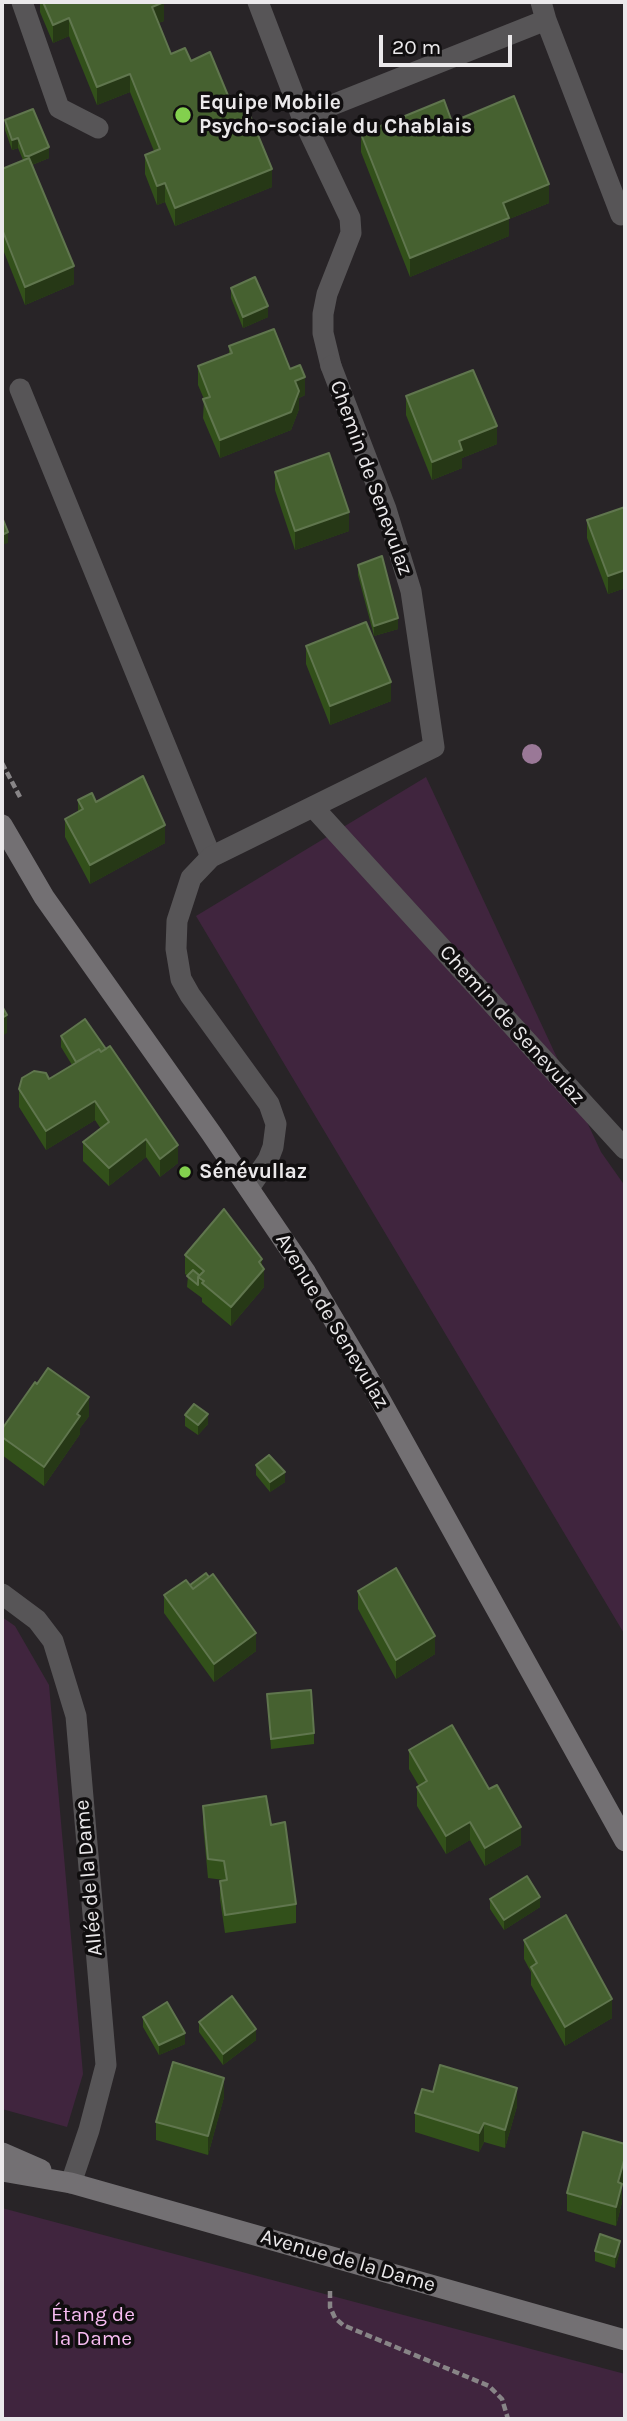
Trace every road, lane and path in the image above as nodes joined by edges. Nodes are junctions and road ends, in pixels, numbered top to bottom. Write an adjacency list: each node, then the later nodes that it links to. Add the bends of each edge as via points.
1 (22, 2): 5 (street, via 59,108)
2 (258, 2): 4 (street)
3 (544, 11): 4 (street); 6 (street)
4 (302, 117): 8 (street, Chemin de Senevulaz, via 350,218 351,233 327,294 323,333 411,591 434,747)
5 (98, 128)
6 (621, 215)
7 (20, 389): 10 (street)
8 (313, 807): 10 (street, Chemin de Senevulaz); 11 (street, Chemin de Senevulaz)
9 (2, 825): 12 (main road, Avenue de Senevulaz, via 44,897)
10 (211, 858): 12 (street, Chemin de Senevulaz, via 191,878 185,893 176,949 181,979 190,995 274,1114 274,1147)
11 (625, 1149)
12 (249, 1188): 14 (main road, Avenue de Senevulaz, via 367,1376)
13 (2, 1594): 17 (street, Allée de la Dame, via 37,1620 53,1641 75,1716 106,2065)
14 (625, 1841)
15 (2, 2153): 17 (main road, Avenue de la Dame)
16 (2, 2171): 17 (main road, Avenue de la Dame)
17 (71, 2183): 18 (main road, Avenue de la Dame)
18 (331, 2256): 19 (main road, Avenue de la Dame); 20 (path, via 330,2307 335,2318 354,2331 489,2386 502,2399)
19 (625, 2340)
20 (508, 2419)

